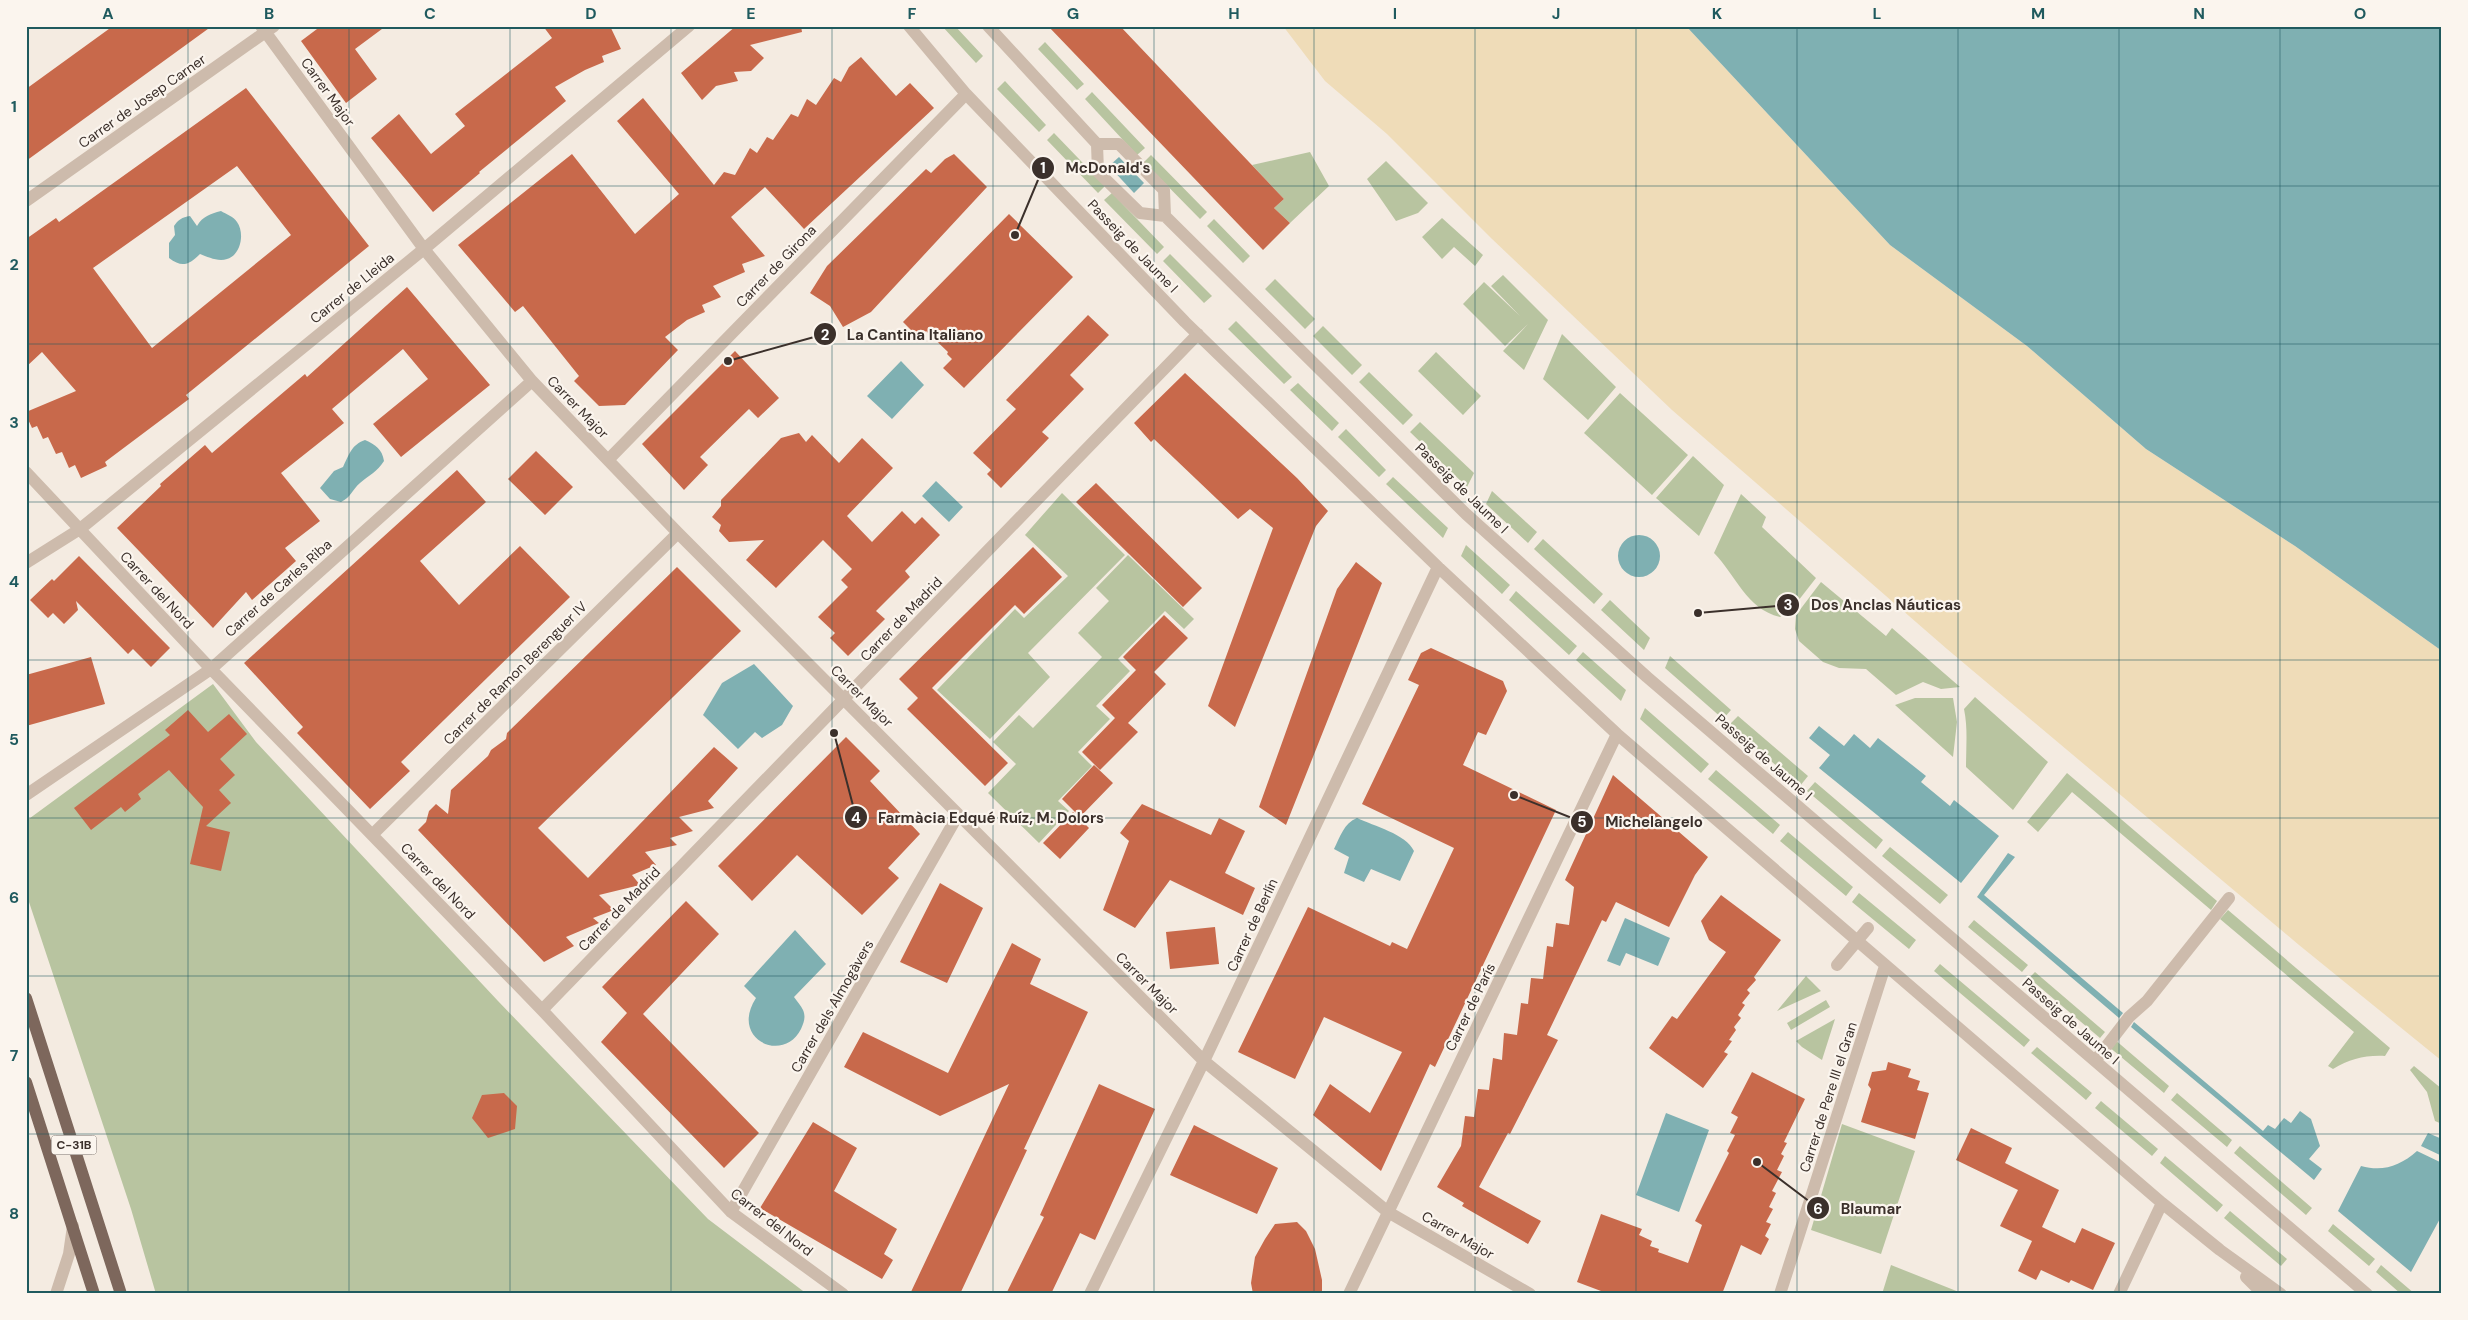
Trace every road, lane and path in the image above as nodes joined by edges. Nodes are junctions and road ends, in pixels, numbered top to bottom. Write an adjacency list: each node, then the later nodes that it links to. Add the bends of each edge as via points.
1 (689, 26): 9 (street, Carrer de Lleida)
2 (909, 26): 5 (street, Passeig de Jaume I)
3 (988, 26): 6 (street)
4 (267, 28): 7 (street, Carrer de Josep Carner); 9 (street, Carrer Major)
5 (966, 94): 10 (street, Passeig de Jaume I); 12 (street, Carrer de Girona)
6 (1097, 144): 8 (street, Passeig de Jaume I, via 1098,172 1140,213); 8 (street, via 1119,144 1164,190)
7 (26, 201)
8 (1165, 216): 32 (street, Passeig de Jaume I, via 1466,514 1647,677)
9 (424, 250): 11 (street, Carrer Major); 14 (street, Carrer de Lleida)
10 (1198, 334): 17 (street, Passeig de Jaume I); 19 (street, Carrer de Madrid)
11 (532, 381): 12 (street, Carrer Major); 18 (street, Carrer de Carles Riba)
12 (608, 460): 15 (street, Carrer Major)
13 (26, 472): 14 (street, Carrer del Nord)
14 (80, 529): 16 (street, Carrer de Lleida); 18 (street, Carrer del Nord)
15 (678, 533): 19 (street, Carrer Major); 23 (street, Carrer de Ramon Berenguer IV)
16 (26, 563)
17 (1438, 567): 20 (street, Passeig de Jaume I); 31 (street, Carrer de Berlín)
18 (211, 669): 21 (street, Carrer de Carles Riba); 23 (street, Carrer del Nord)
19 (844, 699): 22 (street, Carrer Major); 30 (street, Carrer de Madrid)
20 (1617, 734): 26 (street, Passeig de Jaume I); 36 (street, Carrer de París)
21 (26, 795)
22 (958, 815): 31 (street, Carrer Major); 35 (street, Carrer dels Almogàvers)
23 (372, 835): 30 (street, Carrer del Nord)
24 (2229, 898): 32 (street)
25 (1868, 928): 26 (street)
26 (1857, 941): 27 (street); 28 (street, Passeig de Jaume I)
27 (1837, 965)
28 (1885, 966): 34 (street, Passeig de Jaume I); 46 (street, Carrer de Pere III el Gran)
29 (26, 998): 41 (main road, C-31B)
30 (542, 1010): 35 (street, Carrer del Nord)
31 (1204, 1061): 36 (street, Carrer Major); 43 (street, Carrer de Berlín)
32 (2095, 1061): 50 (street, Passeig de Jaume I)
33 (26, 1082): 37 (main road, C-31B)
34 (2162, 1203): 38 (street, Passeig de Jaume I); 47 (street)
35 (731, 1212): 42 (street, Carrer del Nord)
36 (1388, 1212): 44 (street, Carrer de París); 45 (street, Carrer Major)
37 (73, 1226): 39 (street, via 69,1254); 40 (main road, C-31B)
38 (2220, 1250): 48 (street, Passeig de Jaume I); 49 (street, Passeig de Jaume I)
39 (56, 1294)
40 (94, 1294)
41 (121, 1294)
42 (843, 1294)
43 (1090, 1294)
44 (1349, 1294)
45 (1530, 1294)
46 (1780, 1294)
47 (2119, 1294)
48 (2263, 1294)
49 (2281, 1294)
50 (2367, 1294)

